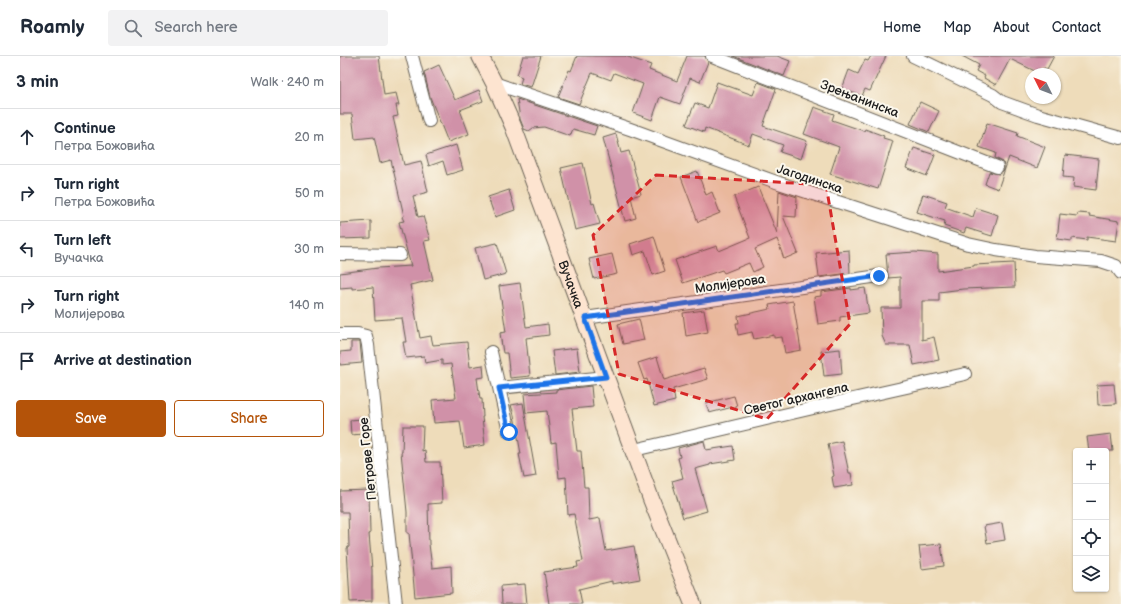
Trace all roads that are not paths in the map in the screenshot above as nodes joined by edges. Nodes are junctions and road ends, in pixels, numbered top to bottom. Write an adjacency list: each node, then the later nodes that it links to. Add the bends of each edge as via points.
1 (412, 56): 6 (street)
2 (480, 56): 5 (street, Вучачка)
3 (712, 56): 8 (street, Зрењанинска)
4 (913, 56): 7 (street, via 993,95 1002,102 1038,115)
5 (494, 83): 11 (street, Јагодинска, via 779,183 968,244 1035,256 1101,261 1116,266); 13 (street, Вучачка, via 513,126)
6 (429, 121)
7 (1121, 138)
8 (997, 167)
9 (340, 254): 10 (street)
10 (400, 255)
11 (1121, 272)
12 (879, 276): 13 (street, Молијерова)
13 (585, 318): 17 (street, Вучачка)
14 (340, 334): 21 (street, Петрове Горе, via 366,336 368,345)
15 (491, 352): 18 (street)
16 (965, 374): 20 (street, Светог архангела)
17 (606, 377): 18 (street); 20 (street, Вучачка)
18 (499, 388): 19 (street)
19 (509, 432)
20 (634, 450): 22 (street, Вучачка)
21 (396, 604)
22 (693, 604)

